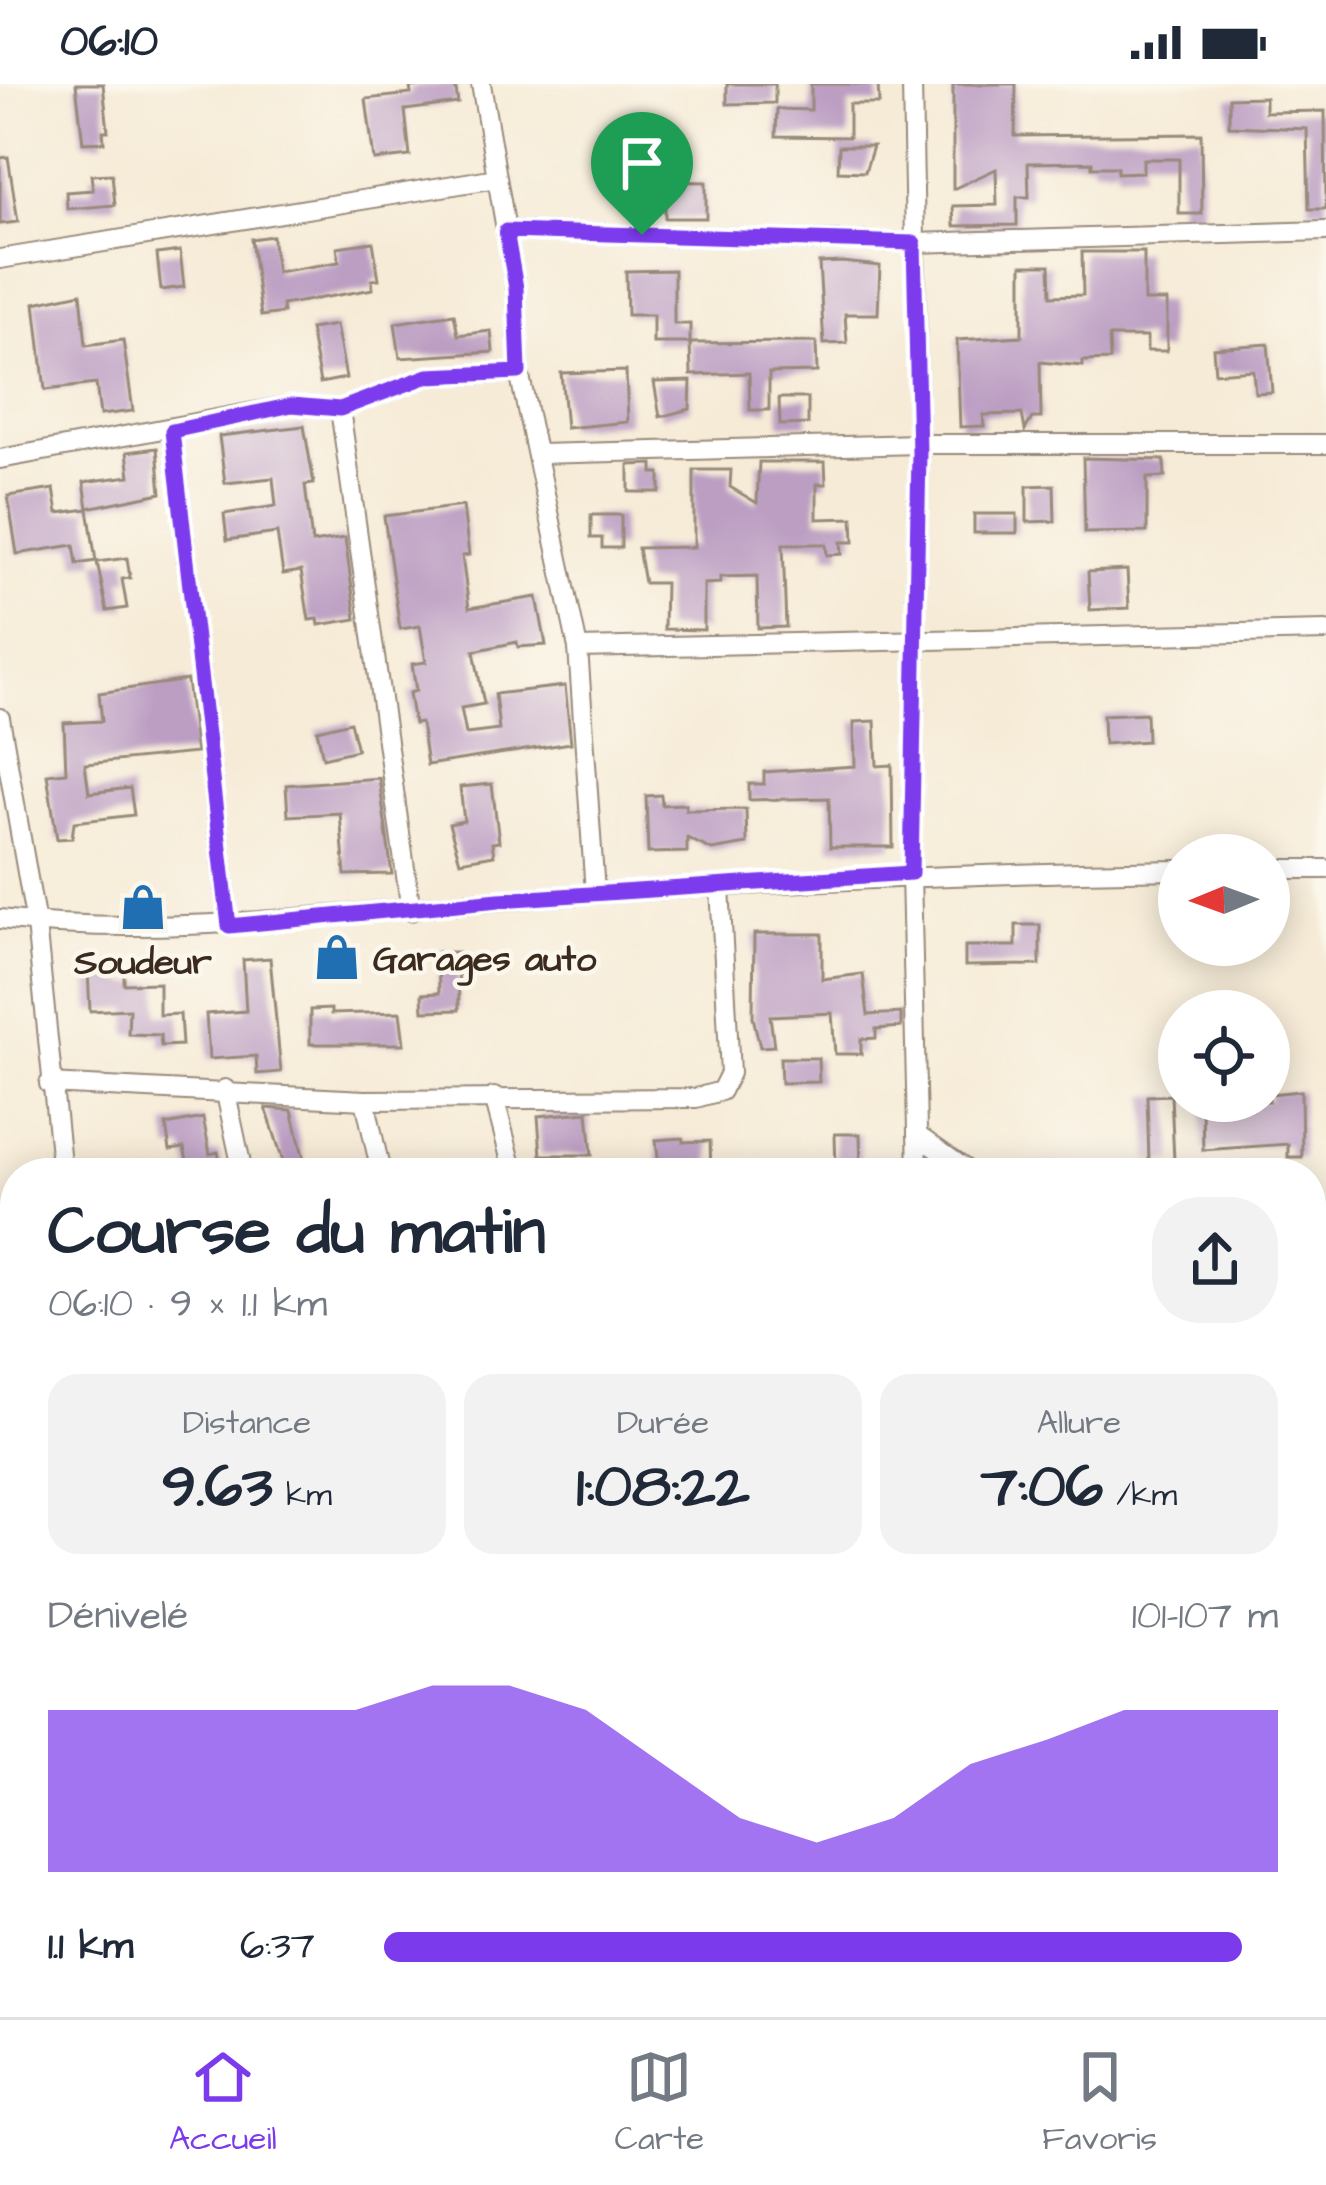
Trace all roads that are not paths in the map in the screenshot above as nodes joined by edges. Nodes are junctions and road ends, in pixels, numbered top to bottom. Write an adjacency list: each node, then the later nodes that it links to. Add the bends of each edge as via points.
1 (481, 84): 3 (street)
2 (912, 84): 6 (street)
3 (497, 178): 4 (street); 7 (street)
4 (506, 231): 6 (street); 8 (street)
5 (1326, 231): 6 (street)
6 (914, 243): 11 (street)
7 (0, 259)
8 (519, 372): 9 (street, via 428,376); 13 (street)
9 (340, 409): 10 (street, via 292,405); 25 (street)
10 (172, 431): 14 (street); 28 (street)
11 (919, 444): 12 (street); 13 (street); 16 (street)
12 (1326, 444)
13 (538, 454): 17 (street)
14 (0, 459)
15 (1326, 631): 16 (street)
16 (916, 638): 17 (street); 22 (street)
17 (578, 648): 24 (street)
18 (0, 718): 27 (street)
19 (1326, 868): 20 (street)
20 (1290, 869)
21 (1158, 870): 22 (street)
22 (911, 873): 23 (street); 33 (street)
23 (720, 887): 24 (street); 31 (street, via 730,1073 722,1091 696,1098)
24 (595, 893): 25 (street)
25 (411, 910): 28 (street)
26 (0, 920): 27 (street)
27 (36, 924): 28 (street); 29 (street)
28 (229, 926)
29 (49, 1084): 30 (street); 34 (street)
30 (225, 1089): 32 (street); 35 (street)
31 (494, 1097): 32 (street); 37 (street)
32 (365, 1100): 36 (street)
33 (917, 1135): 38 (street); 39 (street)
34 (60, 1158)
35 (240, 1158)
36 (378, 1158)
37 (510, 1158)
38 (918, 1158)
39 (950, 1158)

